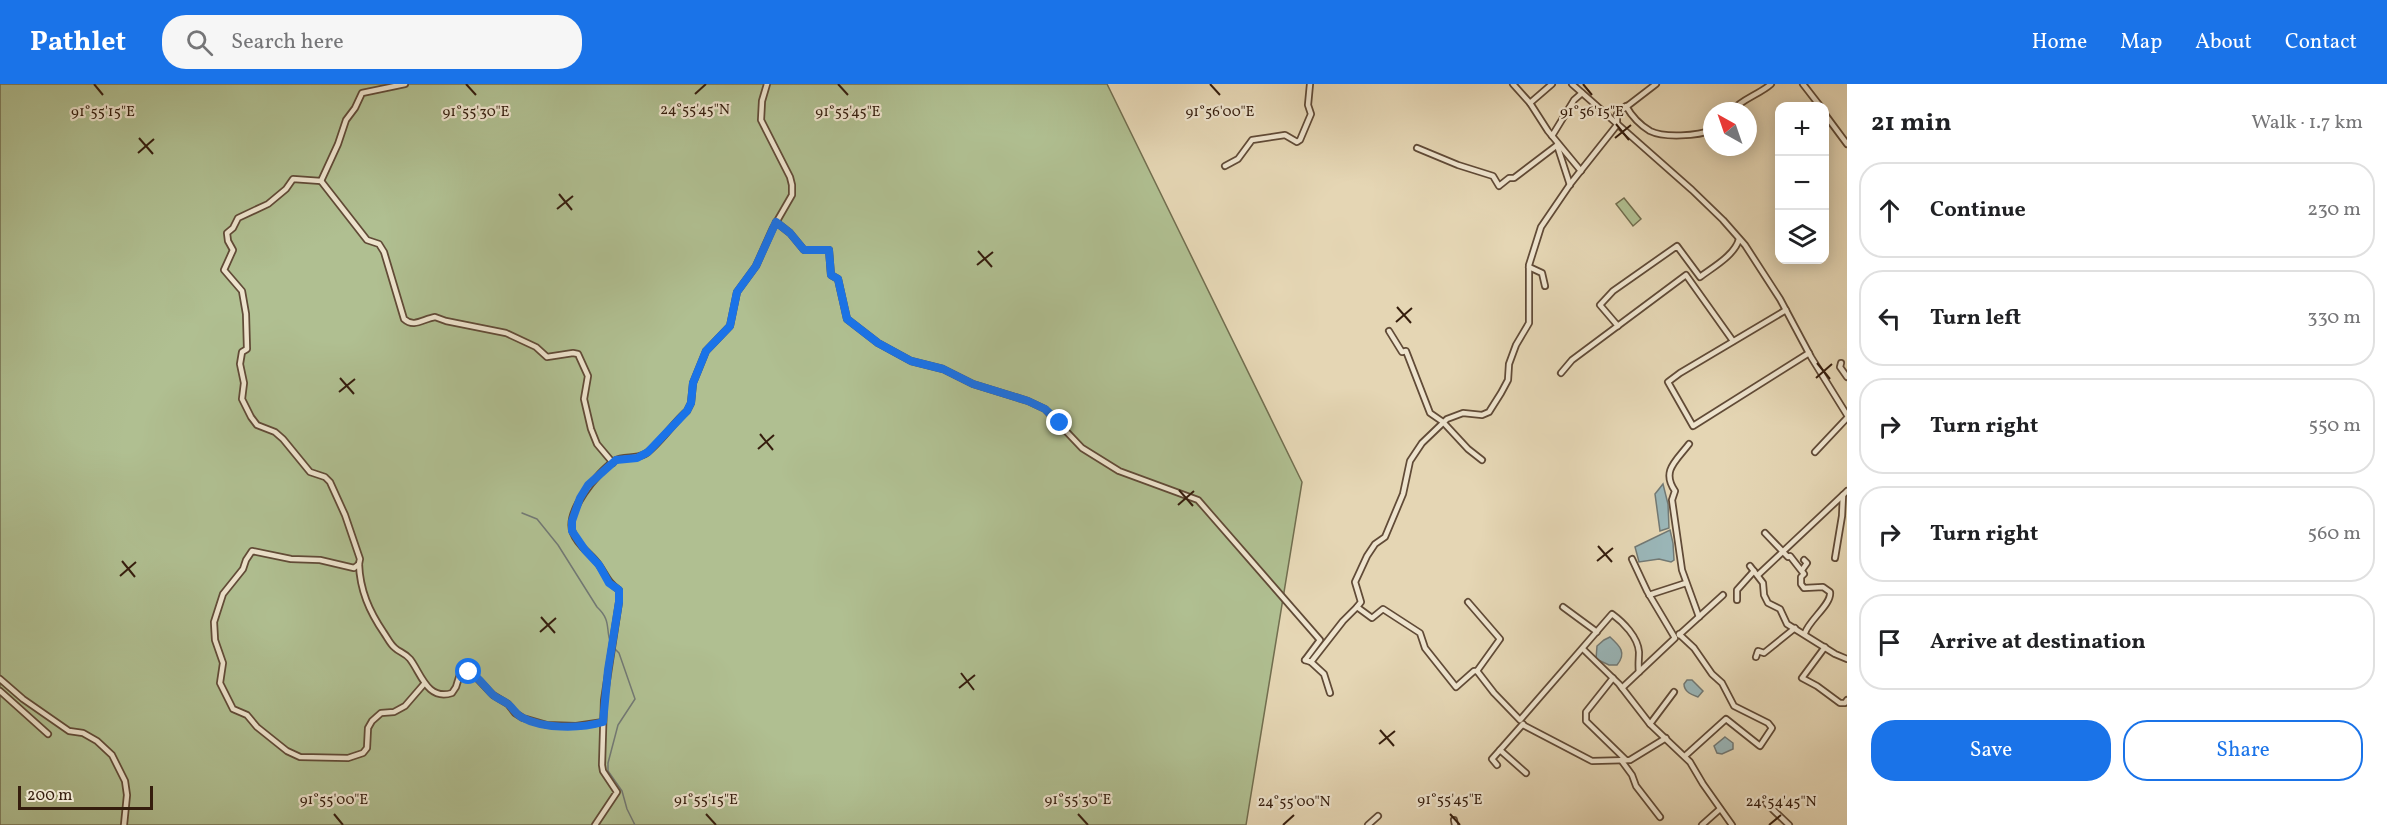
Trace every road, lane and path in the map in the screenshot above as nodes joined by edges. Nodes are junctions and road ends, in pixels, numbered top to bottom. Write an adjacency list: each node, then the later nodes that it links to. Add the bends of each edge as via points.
1 (405, 84): 24 (street, via 362,93 346,120)
2 (767, 84): 26 (street, via 761,120 792,185 790,200)
3 (1310, 84): 22 (street, via 1311,114 1300,140 1285,135 1252,140 1238,159)
4 (1513, 84): 13 (street)
5 (1552, 84): 13 (street)
6 (1572, 84): 10 (street)
7 (1656, 84): 14 (street)
8 (1771, 84): 11 (street)
9 (1803, 84): 12 (street)
10 (1582, 93): 16 (street); 18 (street)
11 (1741, 102)
12 (1817, 102)
13 (1530, 103): 18 (street)
14 (1626, 106): 16 (street, via 1617,114); 17 (street, via 1650,131)
15 (1829, 120): 20 (street)
16 (1617, 125): 23 (street); 27 (street, via 1692,190)
17 (1703, 133)
18 (1552, 136): 19 (street)
19 (1557, 144): 21 (street, via 1499,186 1493,176); 23 (street); 25 (street)
20 (1847, 144)
21 (1417, 148)
22 (1225, 166)
23 (1581, 171): 25 (street)
24 (321, 181): 43 (street, via 368,240 379,244 384,252 407,322 414,325 435,317 506,333 536,347 547,357 578,354 588,376 584,399 591,429 597,444); 50 (street, via 293,179 268,204 238,218 227,234 233,250 225,270 242,291 246,314 247,349 242,352 240,364 242,399 257,425 276,432 303,466 330,482 358,550)
25 (1570, 185): 28 (street, via 1541,227)
26 (776, 222): 43 (street, via 760,260 737,292 730,326 706,351 687,411 648,452); 70 (street, via 804,250 829,250 831,275 838,279 847,319 878,343 911,361 943,369 973,384 1045,409 1082,447 1119,471 1198,500 1320,640 1305,660)
27 (1739, 238): 30 (street); 31 (street, via 1730,252 1700,277 1677,246 1617,288 1600,305)
28 (1528, 267): 29 (street, via 1542,273); 39 (street, via 1529,323 1512,354 1508,380 1489,412 1463,413)
29 (1545, 286)
30 (1786, 310): 33 (street); 34 (street)
31 (1618, 326): 33 (street, via 1686,275); 36 (street, via 1572,360)
32 (1389, 331): 39 (street, via 1402,352 1406,351 1428,410)
33 (1733, 341): 34 (street, via 1668,382 1693,426)
34 (1809, 353): 38 (street)
35 (1841, 363): 37 (street)
36 (1561, 373)
37 (1847, 377)
38 (1847, 416): 41 (street)
39 (1443, 422): 42 (street); 59 (street, via 1410,461 1403,494 1385,537 1367,556 1355,582 1361,602)
40 (1689, 444): 54 (street, via 1669,470 1668,478 1675,490 1672,500)
41 (1815, 452)
42 (1482, 460)
43 (613, 463): 81 (street, via 585,489 571,525 609,583 619,590)
44 (1845, 493): 46 (street); 47 (street)
45 (1765, 533): 46 (street)
46 (1784, 552): 52 (street); 53 (street)
47 (1835, 558)
48 (1632, 559): 55 (street)
49 (1804, 560): 52 (street, via 1807,563)
50 (359, 564): 75 (street, via 362,589 375,620 395,649 410,659); 75 (street, via 354,568 257,550 249,554 243,569 223,594 214,622 223,663 220,683 233,709 247,715 287,751 300,757 348,758 367,748 372,721 381,713 405,706)
51 (1750, 566): 53 (street)
52 (1802, 570): 64 (street, via 1804,588 1825,587 1830,596)
53 (1756, 573): 57 (street, via 1737,590); 62 (street, via 1768,603 1780,609 1787,624)
54 (1686, 583): 55 (street); 61 (street)
55 (1649, 595): 65 (street)
56 (1723, 595): 61 (street)
57 (1737, 600)
58 (1468, 602): 71 (street, via 1500,639)
59 (1357, 607): 70 (street); 71 (street, via 1372,618 1383,609 1420,633 1430,655 1456,687)
60 (1563, 607): 63 (street)
61 (1699, 617): 65 (street)
62 (1795, 628): 64 (street); 68 (street, via 1764,653 1758,651)
63 (1598, 632): 67 (street); 72 (street, via 1612,614 1620,620 1636,641)
64 (1804, 633): 66 (street)
65 (1677, 636): 72 (street); 87 (street, via 1694,648 1722,683 1734,706 1772,728 1760,746 1726,719)
66 (1825, 647): 69 (street); 80 (street, via 1802,678 1840,703)
67 (1583, 649): 73 (street); 82 (street)
68 (1756, 657)
69 (1847, 659)
70 (1311, 662): 79 (street, via 1324,674)
71 (1477, 671): 82 (street)
72 (1639, 672): 76 (street)
73 (1613, 678): 76 (street); 88 (street, via 1586,712 1586,721)
74 (0, 679): 95 (street, via 69,731 83,733 112,755 125,781)
75 (424, 684): 81 (street, via 431,691 446,695 456,687 460,674 469,672 523,718 547,725)
76 (1622, 688): 83 (street)
77 (0, 691): 84 (street)
78 (1674, 692): 83 (street)
79 (1330, 693)
80 (1847, 700)
81 (600, 722): 96 (street, via 603,771 617,792)
82 (1521, 723): 86 (street); 88 (street, via 1592,761)
83 (1650, 724): 85 (street)
84 (48, 734)
85 (1666, 738): 87 (street); 88 (street, via 1630,760)
86 (1500, 750): 89 (street, via 1492,759); 90 (street)
87 (1685, 756): 92 (street)
88 (1623, 760): 94 (street)
89 (1497, 765)
90 (1526, 773)
91 (1766, 803): 100 (street)
92 (1720, 809): 98 (street); 99 (street)
93 (1378, 816): 97 (street)
94 (1659, 817)
95 (124, 825)
96 (595, 825)
97 (1368, 825)
98 (1702, 825)
99 (1732, 825)
100 (1789, 825)

